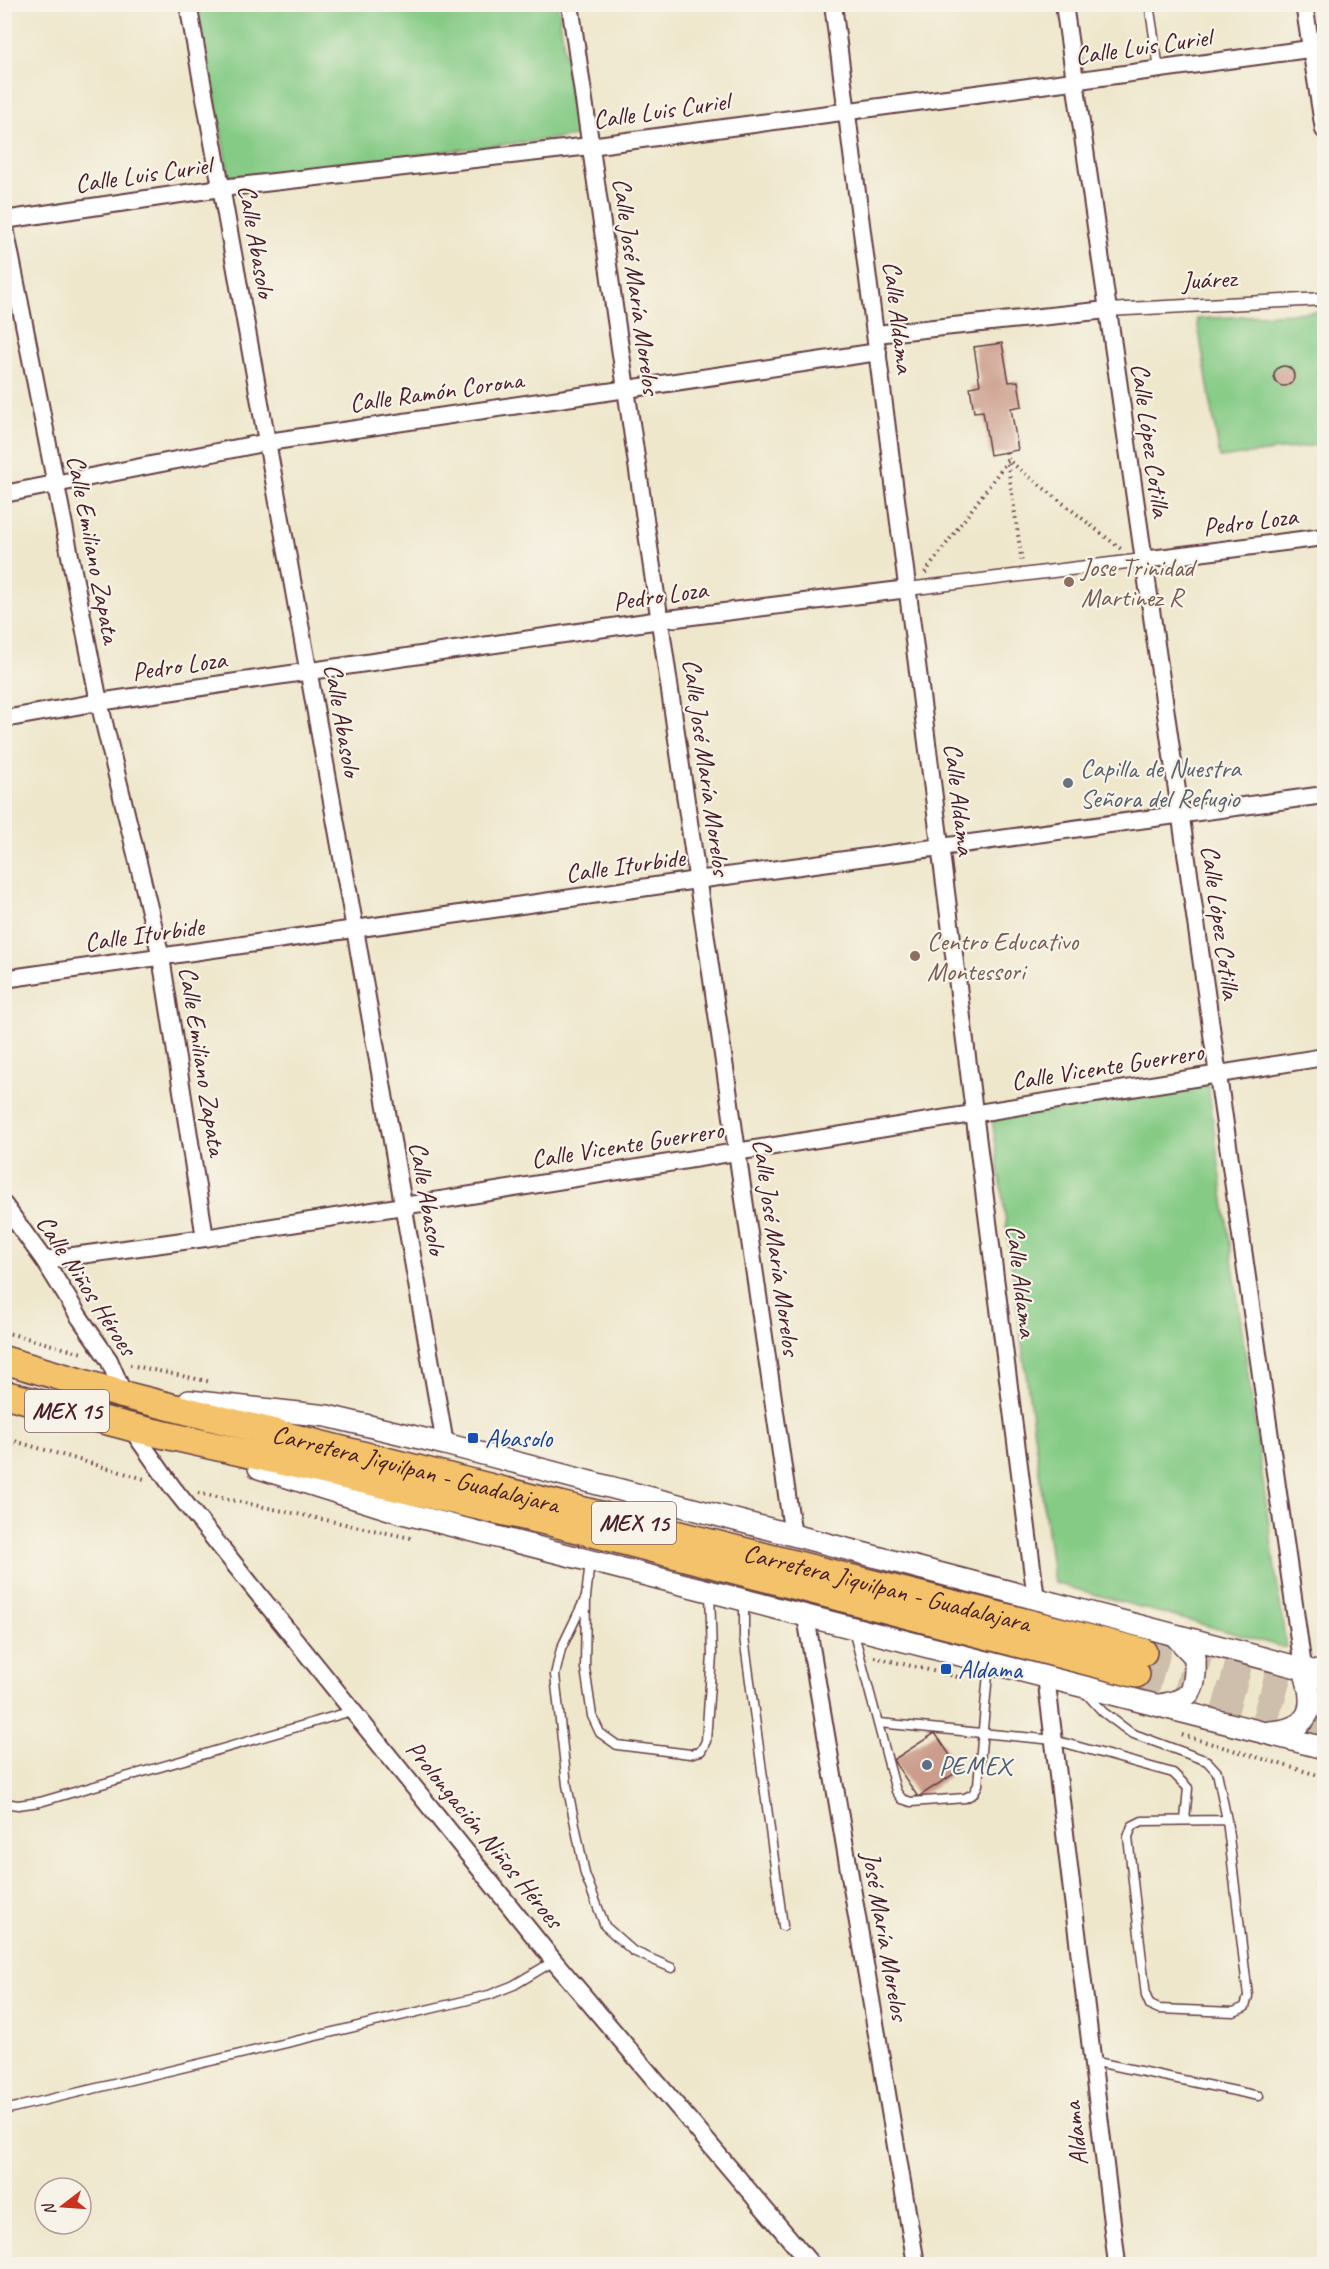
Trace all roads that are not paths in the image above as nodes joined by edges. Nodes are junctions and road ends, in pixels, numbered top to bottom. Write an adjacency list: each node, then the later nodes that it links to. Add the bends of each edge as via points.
1 (188, 4): 13 (street, Calle Abasolo)
2 (570, 4): 12 (street, Calle José María Morelos)
3 (833, 4): 10 (street, Calle Aldama)
4 (1064, 4): 9 (street, Calle López Cotilla)
5 (1149, 4): 8 (lane)
6 (1304, 4): 7 (street)
7 (1318, 48): 8 (street, Calle Luis Curiel); 11 (street)
8 (1159, 69): 9 (street, Calle Luis Curiel)
9 (1074, 81): 10 (street, Calle Luis Curiel); 16 (street, Calle López Cotilla)
10 (847, 111): 12 (street, Calle Luis Curiel); 17 (street, Calle Aldama)
11 (1324, 130)
12 (590, 146): 13 (street, Calle Luis Curiel); 19 (street, Calle José María Morelos)
13 (221, 188): 14 (street, Calle Luis Curiel); 20 (street, Calle Abasolo)
14 (4, 221): 21 (street, Calle Emiliano Zapata)
15 (1324, 299): 16 (street, Juárez)
16 (1102, 311): 17 (street); 24 (street, Calle López Cotilla)
17 (876, 334): 18 (street, Calle Aldama)
18 (878, 352): 19 (street, Calle Ramón Corona); 25 (street, Calle Aldama)
19 (626, 389): 20 (street, Calle Ramón Corona); 26 (street, Calle José María Morelos)
20 (268, 442): 21 (street, Calle Ramón Corona); 27 (street, Calle Abasolo)
21 (55, 484): 22 (street, Calle Ramón Corona); 28 (street, Calle Emiliano Zapata)
22 (4, 495)
23 (1324, 537): 24 (street, Pedro Loza)
24 (1139, 561): 25 (street, Pedro Loza); 31 (street, Calle López Cotilla)
25 (911, 589): 26 (street, Pedro Loza); 32 (street, Calle Aldama)
26 (660, 620): 27 (street, Pedro Loza); 33 (street, Calle José María Morelos)
27 (309, 671): 28 (street, Pedro Loza); 34 (street, Calle Abasolo)
28 (99, 702): 29 (street, Pedro Loza); 35 (street, Calle Emiliano Zapata)
29 (4, 719)
30 (1324, 795): 31 (street, Calle Iturbide)
31 (1181, 815): 32 (street, Calle Iturbide); 38 (street, Calle López Cotilla)
32 (941, 847): 33 (street, Calle Iturbide); 39 (street, Calle Aldama)
33 (697, 880): 34 (street, Calle Iturbide); 40 (street, Calle José María Morelos)
34 (355, 929): 35 (street, Calle Iturbide); 42 (street, Calle Abasolo)
35 (161, 957): 36 (street, Calle Iturbide); 43 (street, Calle Emiliano Zapata)
36 (4, 979)
37 (1324, 1057): 38 (street, Calle Vicente Guerrero)
38 (1216, 1074): 39 (street, Calle Vicente Guerrero); 60 (street, Calle López Cotilla)
39 (975, 1114): 40 (street, Calle Vicente Guerrero); 54 (street, Calle Aldama)
40 (737, 1152): 42 (street, Calle Vicente Guerrero); 50 (street, Calle José María Morelos)
41 (4, 1205): 44 (street, Calle Niños Héroes)
42 (403, 1206): 43 (street, Calle Vicente Guerrero); 49 (street, Calle Abasolo)
43 (205, 1238): 44 (street, Calle Vicente Guerrero)
44 (44, 1260): 47 (street, Calle Niños Héroes, via 109,1360)
45 (4, 1360): 47 (highway, Carretera Jiquilpan - Guadalajara / MEX 15)
46 (4, 1394): 48 (highway, Carretera Jiquilpan - Guadalajara / MEX 15)
47 (124, 1395): 48 (highway, Carretera Jiquilpan - Guadalajara / MEX 15, via 1140,1663 550,1522); 49 (street, via 327,1416)
48 (130, 1427): 51 (street, via 399,1512); 64 (street, Prolongación Niños Héroes, via 173,1488)
49 (445, 1444): 50 (street)
50 (793, 1536): 54 (street)
51 (590, 1560): 52 (street); 53 (lane)
52 (710, 1592): 53 (lane, via 712,1655 706,1741 701,1751 690,1754 617,1745 600,1733 592,1716 585,1668); 55 (street)
53 (585, 1597): 75 (lane, via 561,1649 555,1674 567,1785 585,1874 605,1926 633,1951)
54 (1036, 1599): 58 (street)
55 (744, 1601): 56 (street); 73 (lane, via 744,1637)
56 (806, 1617): 57 (street); 80 (street, José María Morelos)
57 (852, 1626): 59 (street); 65 (lane)
58 (1174, 1635): 60 (street); 63 (street, via 1195,1657 1196,1679 1186,1698)
59 (989, 1662): 61 (street); 66 (lane)
60 (1318, 1673): 67 (street, via 1309,1713 1303,1722 1286,1730)
61 (1046, 1676): 62 (street); 68 (street, Aldama)
62 (1081, 1688): 63 (street); 72 (lane, via 1103,1712 1131,1733 1207,1761 1217,1772)
63 (1159, 1705): 67 (street)
64 (352, 1711): 70 (lane, via 40,1802); 74 (street, Prolongación Niños Héroes)
65 (879, 1723): 66 (lane); 66 (lane, via 896,1791 911,1802 973,1794 978,1785)
66 (982, 1732): 68 (lane)
67 (1257, 1732): 69 (street)
68 (1054, 1740): 71 (lane, via 1173,1773 1188,1788); 76 (street, Aldama)
69 (1324, 1748)
70 (4, 1803)
71 (1185, 1820): 72 (lane); 72 (lane, via 1142,1821 1132,1826 1128,1837 1146,1996 1150,2005 1160,2009 1234,2012 1245,2007 1248,1996)
72 (1227, 1820)
73 (783, 1926)
74 (554, 1961): 78 (lane, via 489,1995); 79 (street, Prolongación Niños Héroes)
75 (672, 1968)
76 (1092, 2061): 77 (lane); 81 (street, Aldama)
77 (1259, 2096)
78 (4, 2110)
79 (811, 2265)
80 (916, 2265)
81 (1117, 2265)

